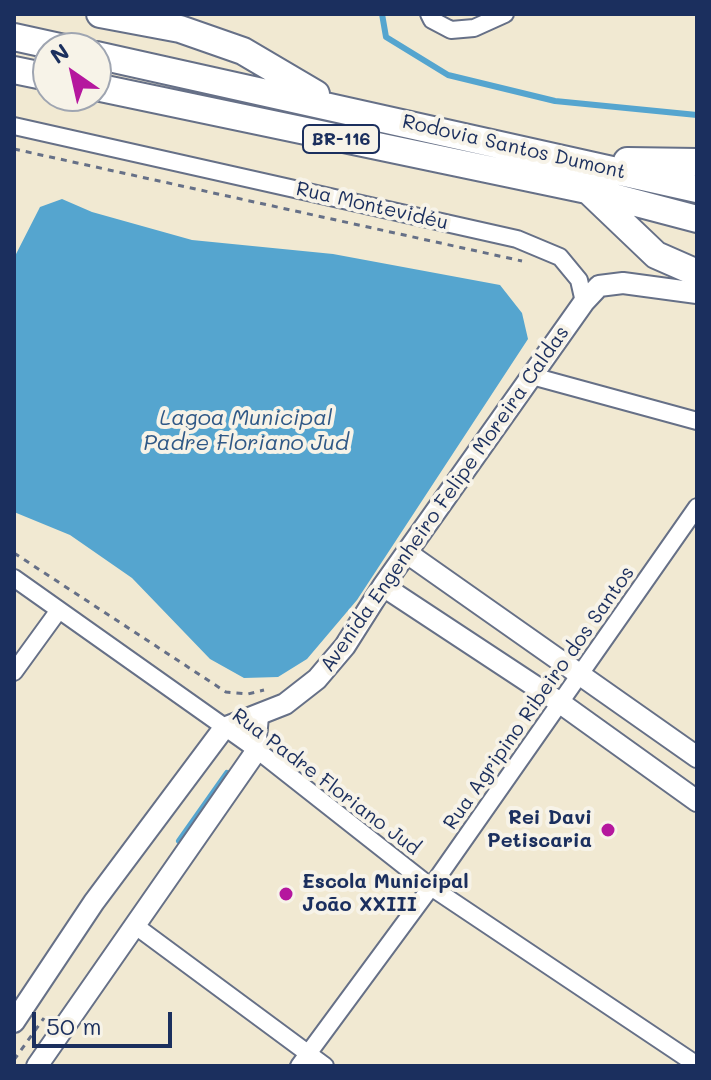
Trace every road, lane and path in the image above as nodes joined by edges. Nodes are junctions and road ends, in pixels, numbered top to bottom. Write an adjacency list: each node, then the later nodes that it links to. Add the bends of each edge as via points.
1 (100, 14): 4 (highway)
2 (429, 14): 3 (street, via 451,30 474,28)
3 (505, 14)
4 (181, 22): 7 (highway)
5 (112, 58): 7 (highway, Rodovia Santos Dumont / BR-116)
6 (112, 90): 13 (highway, Rodovia Santos Dumont / BR-116)
7 (346, 109): 10 (highway, Rodovia Santos Dumont / BR-116)
8 (14, 126): 18 (street, Rua Montevidéu, via 517,239 560,257 579,280)
9 (14, 149): 15 (path)
10 (571, 160): 11 (highway); 12 (highway, Rodovia Santos Dumont / BR-116)
11 (697, 162)
12 (697, 189)
13 (587, 190): 14 (highway, Rodovia Santos Dumont / BR-116); 16 (highway, via 656,255)
14 (697, 219)
15 (531, 263)
16 (697, 273)
17 (697, 293): 18 (street, via 623,283 599,286)
18 (584, 302): 19 (street, Avenida Engenheiro Felipe Moreira Caldas)
19 (532, 376): 20 (street); 23 (street, Avenida Engenheiro Felipe Moreira Caldas)
20 (697, 421)
21 (697, 507): 28 (street, Rua Agripino Ribeiro dos Santos)
22 (14, 553): 29 (path, via 226,692 248,694)
23 (407, 553): 25 (street, Avenida Engenheiro Felipe Moreira Caldas); 28 (street)
24 (14, 578): 26 (street, Rua Padre Floriano Jud)
25 (383, 586): 30 (street); 31 (street, Avenida Engenheiro Felipe Moreira Caldas, via 317,679)
26 (59, 610): 27 (street); 32 (street, Rua Padre Floriano Jud)
27 (14, 672)
28 (580, 673): 30 (street, Rua Agripino Ribeiro dos Santos); 34 (street)
29 (275, 687)
30 (559, 702): 35 (street); 36 (street, Rua Agripino Ribeiro dos Santos)
31 (260, 716): 32 (street, Avenida Engenheiro Felipe Moreira Caldas); 33 (street)
32 (224, 728): 33 (street, Rua Padre Floriano Jud); 39 (street, via 94,902)
33 (257, 750): 36 (street, Rua Padre Floriano Jud); 37 (street)
34 (697, 757)
35 (697, 801)
36 (431, 887): 41 (street, Rua Agripino Ribeiro dos Santos); 42 (street, Rua Padre Floriano Jud)
37 (137, 927): 41 (street); 43 (street)
38 (50, 1010): 40 (path)
39 (14, 1022)
40 (14, 1060)
41 (304, 1060): 44 (street)
42 (697, 1065)
43 (37, 1066)
44 (325, 1066)

